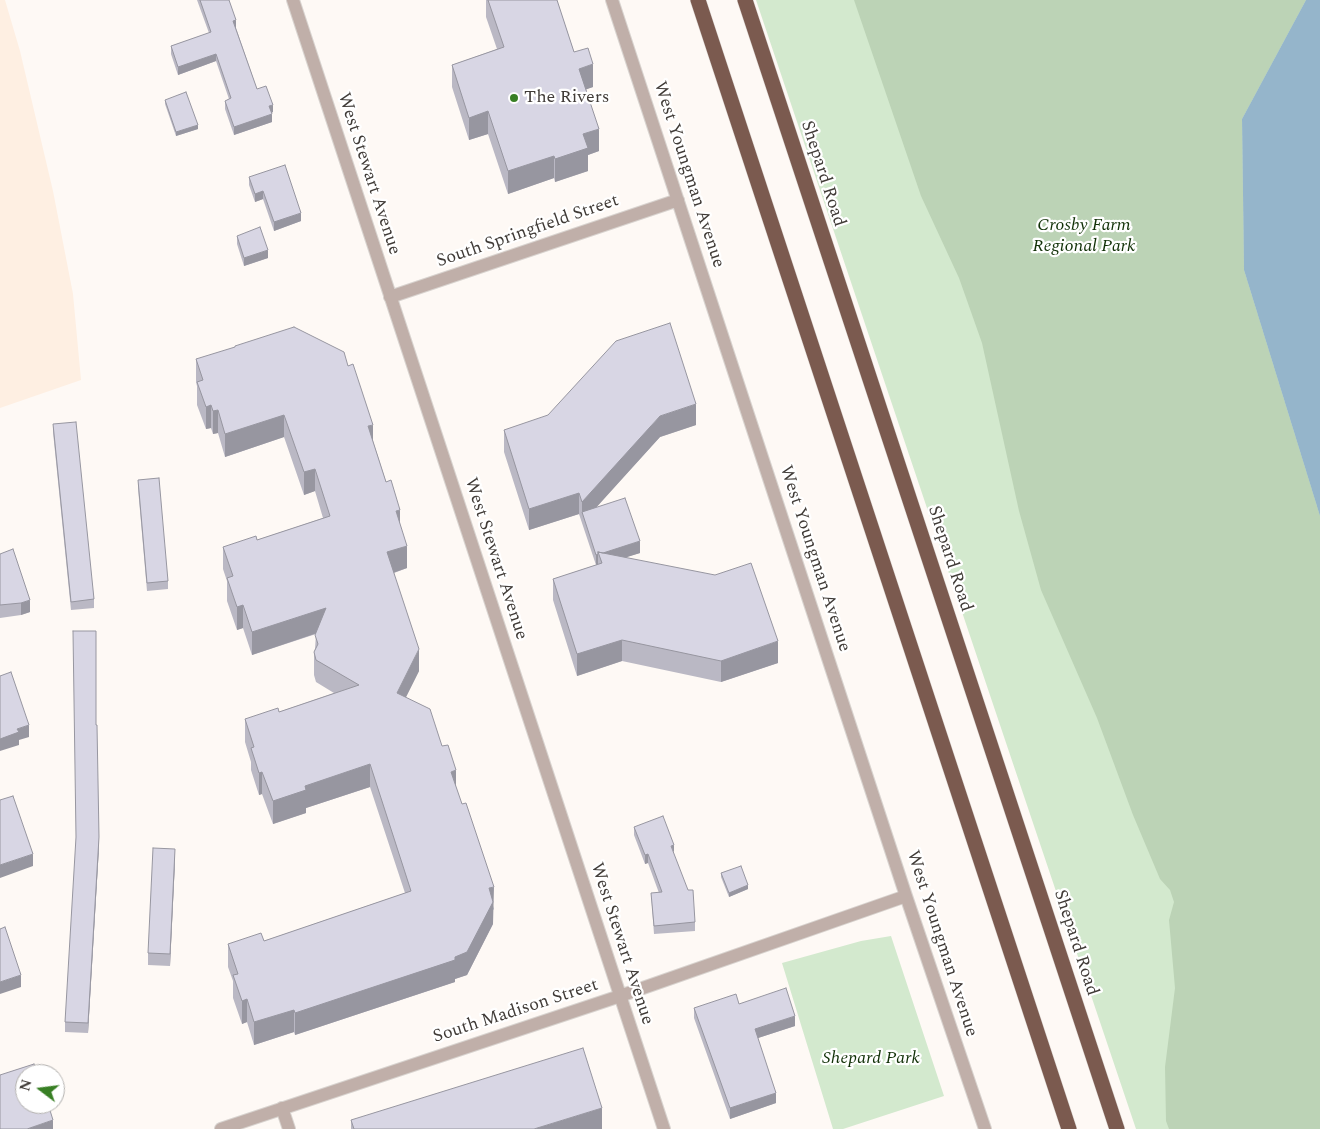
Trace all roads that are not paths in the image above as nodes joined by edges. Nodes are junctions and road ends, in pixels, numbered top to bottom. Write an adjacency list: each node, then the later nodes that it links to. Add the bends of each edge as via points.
1 (293, 0): 6 (street, West Stewart Avenue)
2 (612, 0): 5 (street, West Youngman Avenue)
3 (698, 0): 14 (highway)
4 (745, 0): 15 (highway, Shepard Road)
5 (678, 200): 6 (street, South Springfield Street); 7 (street, West Youngman Avenue)
6 (390, 297): 8 (street, West Stewart Avenue)
7 (906, 896): 8 (street, South Madison Street); 13 (street, West Youngman Avenue)
8 (620, 996): 9 (street, South Madison Street); 12 (street, West Stewart Avenue)
9 (282, 1108): 10 (street, South Madison Street); 11 (street)
10 (221, 1129)
11 (289, 1129)
12 (664, 1129)
13 (984, 1129)
14 (1069, 1129)
15 (1117, 1129)

